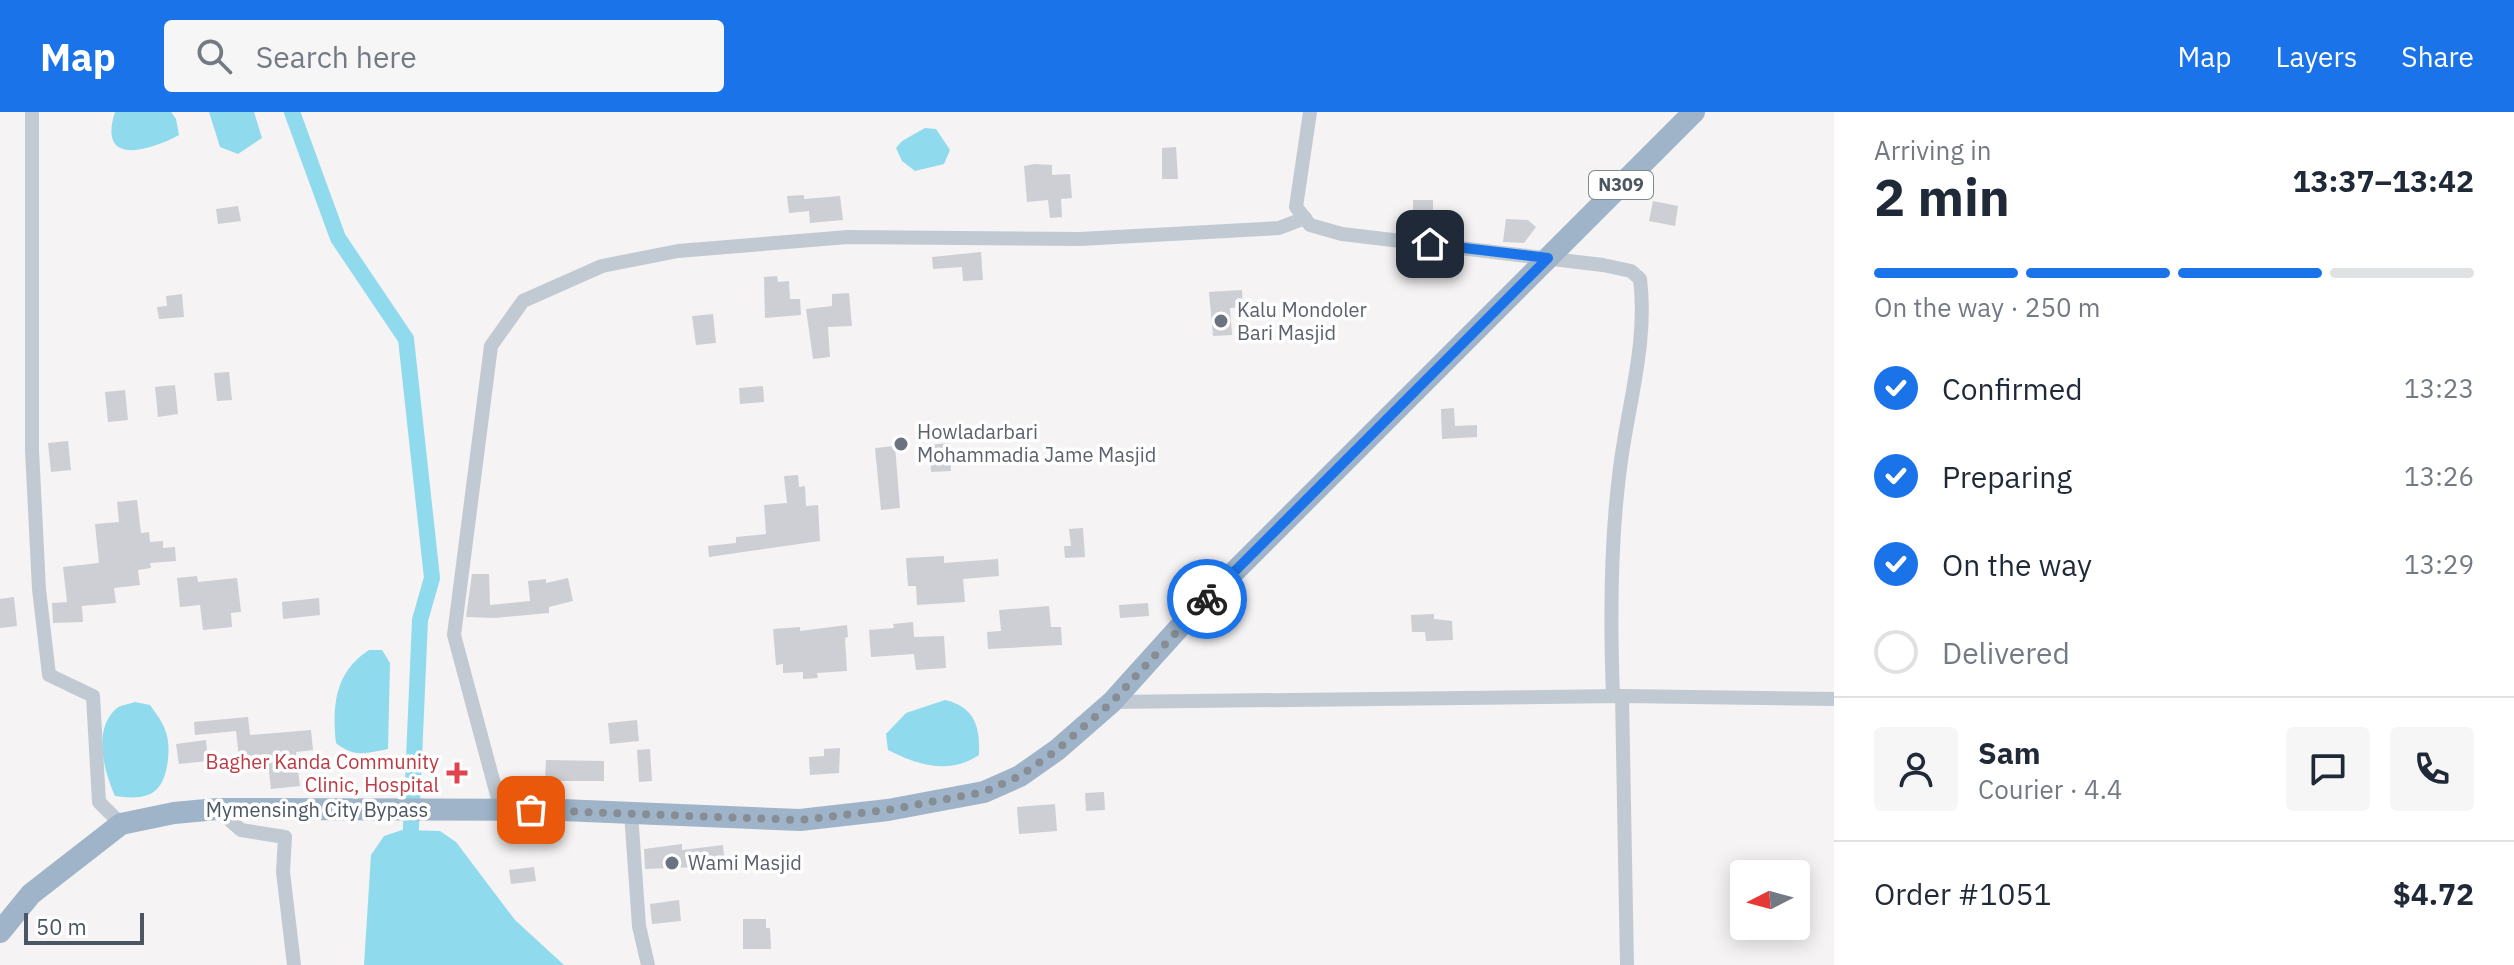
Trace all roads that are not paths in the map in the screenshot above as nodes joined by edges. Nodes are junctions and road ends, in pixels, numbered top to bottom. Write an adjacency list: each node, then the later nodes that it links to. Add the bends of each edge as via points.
1 (32, 112): 12 (street, via 32,450 40,603 49,675 93,696 99,802)
2 (1310, 112): 4 (street, via 1296,207)
3 (1694, 112): 5 (highway, Mymensingh City Bypass / N309)
4 (1305, 218): 5 (street, via 1310,225 1342,234); 10 (street, via 1279,228 1080,239 848,237 678,251 602,266 523,301 491,346 454,635)
5 (1548, 258): 6 (street, via 1631,271 1640,279 1639,361 1614,511 1611,634); 8 (highway, Mymensingh City Bypass / N309, via 1186,620)
6 (1617, 696): 7 (street); 8 (street); 16 (street)
7 (1834, 699)
8 (1112, 702): 11 (highway, Mymensingh City Bypass / N309, via 1057,750 1020,776 984,792 800,820)
9 (217, 809): 10 (highway, Mymensingh City Bypass); 12 (highway, Mymensingh City Bypass); 14 (street, via 241,830 285,837 283,872)
10 (501, 810): 11 (highway, Mymensingh City Bypass / N309)
11 (631, 813): 15 (street, via 637,914)
12 (121, 824): 13 (highway, Mymensingh City Bypass, via 31,894)
13 (0, 932)
14 (294, 965)
15 (648, 965)
16 (1627, 965)

